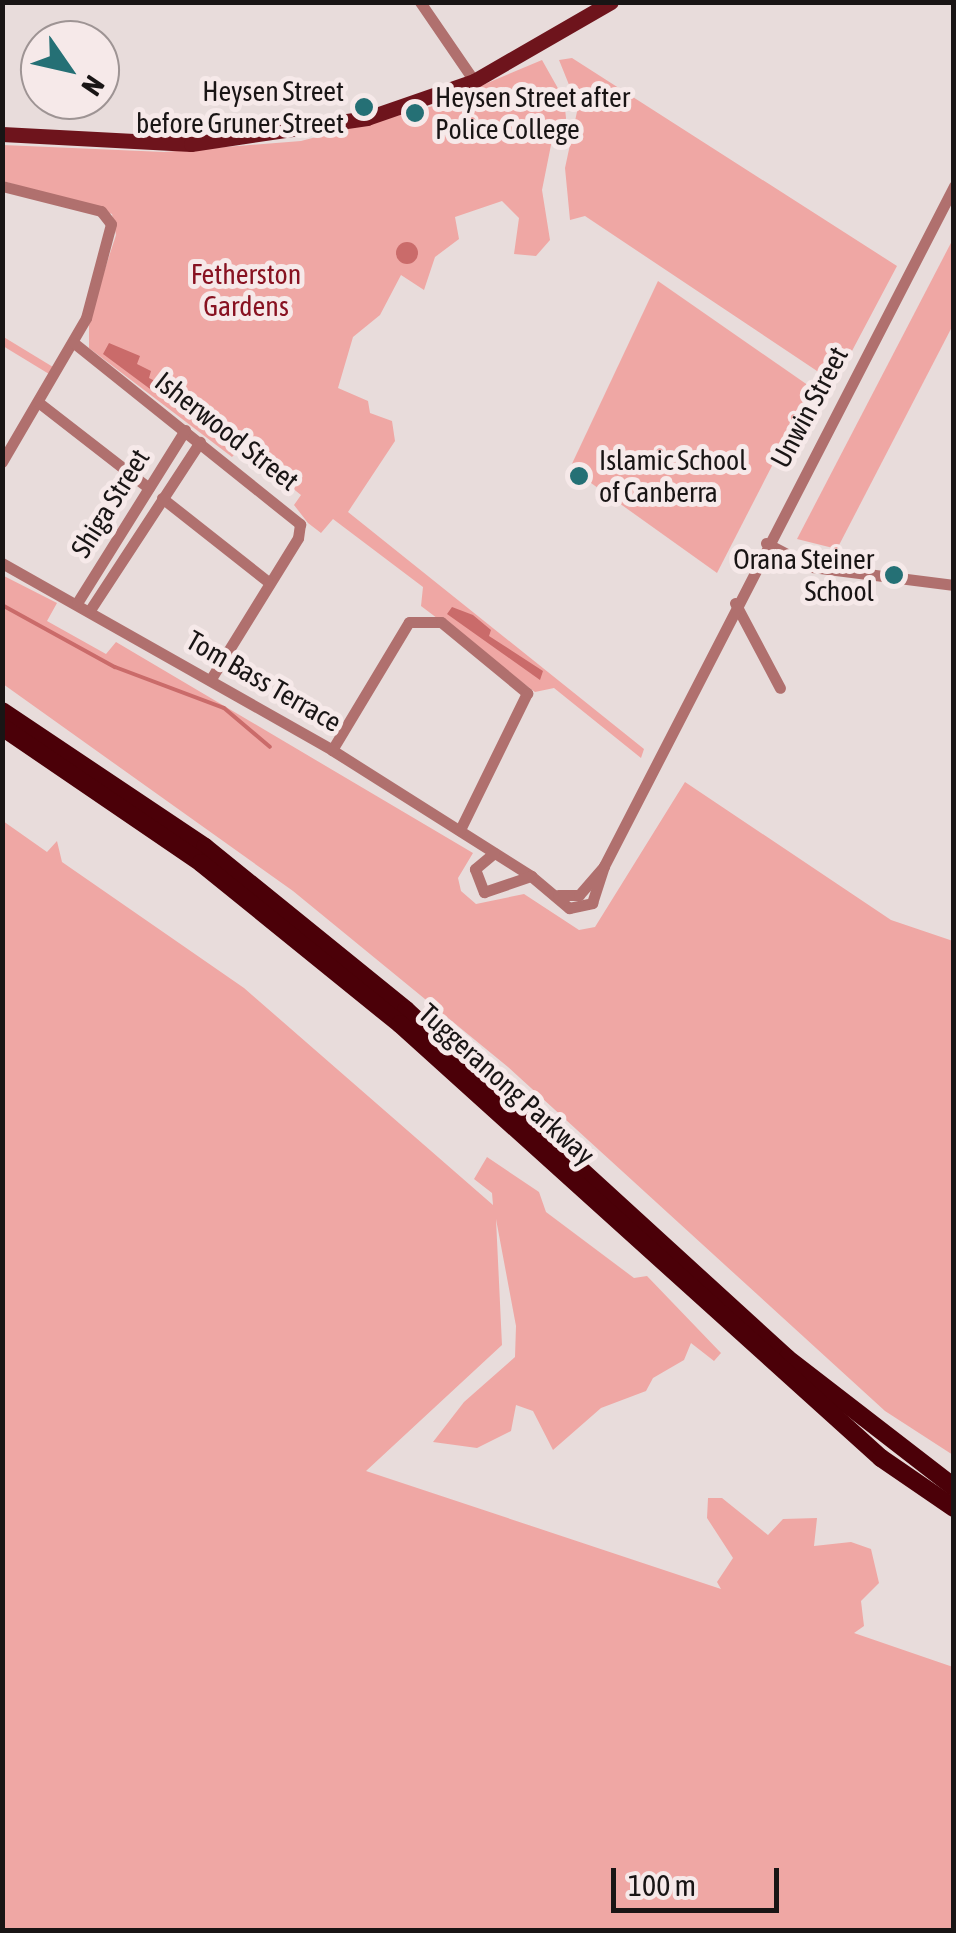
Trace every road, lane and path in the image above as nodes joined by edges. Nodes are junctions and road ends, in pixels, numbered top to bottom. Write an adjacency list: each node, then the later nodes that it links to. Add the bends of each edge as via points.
1 (420, 2): 3 (street)
2 (611, 2): 3 (main road)
3 (474, 81): 4 (main road, via 382,114 191,144)
4 (2, 134)
5 (2, 186): 7 (street, via 100,211 111,224)
6 (954, 186): 14 (street, Unwin Street)
7 (74, 343): 8 (street); 9 (street, Isherwood Street)
8 (38, 402): 11 (street); 12 (street)
9 (185, 430): 10 (street, Isherwood Street); 12 (street, Shiga Street)
10 (200, 442): 13 (street, Shiga Street); 16 (street, Isherwood Street, via 300,524 298,538)
11 (2, 462)
12 (149, 488): 18 (street, Shiga Street)
13 (162, 498): 16 (street); 20 (street, Shiga Street)
14 (766, 543): 17 (street, via 812,567); 19 (street, Unwin Street)
15 (2, 563): 18 (street, Tom Bass Terrace)
16 (267, 581): 21 (street, Isherwood Street)
17 (954, 585)
18 (77, 603): 20 (street, Tom Bass Terrace)
19 (734, 603): 22 (street); 29 (street, Unwin Street, via 586,908 569,908)
20 (90, 610): 21 (street, Tom Bass Terrace)
21 (211, 678): 25 (street, Tom Bass Terrace)
22 (780, 688)
23 (2, 711): 31 (highway, Tuggeranong Parkway, via 205,847 391,998 787,1358)
24 (2, 727): 30 (highway, Tuggeranong Parkway, via 201,863 400,1024)
25 (332, 750): 26 (street, Tom Bass Terrace); 26 (street, via 410,622 441,622 526,694)
26 (460, 830): 27 (street, Tom Bass Terrace)
27 (494, 853): 28 (street, Tom Bass Terrace); 28 (street, via 474,872 484,892)
28 (531, 876): 29 (street, Tom Bass Terrace)
29 (558, 896)
30 (881, 1458): 32 (highway, Tuggeranong Parkway); 33 (highway)
31 (954, 1487)
32 (954, 1508)
33 (954, 1521)

